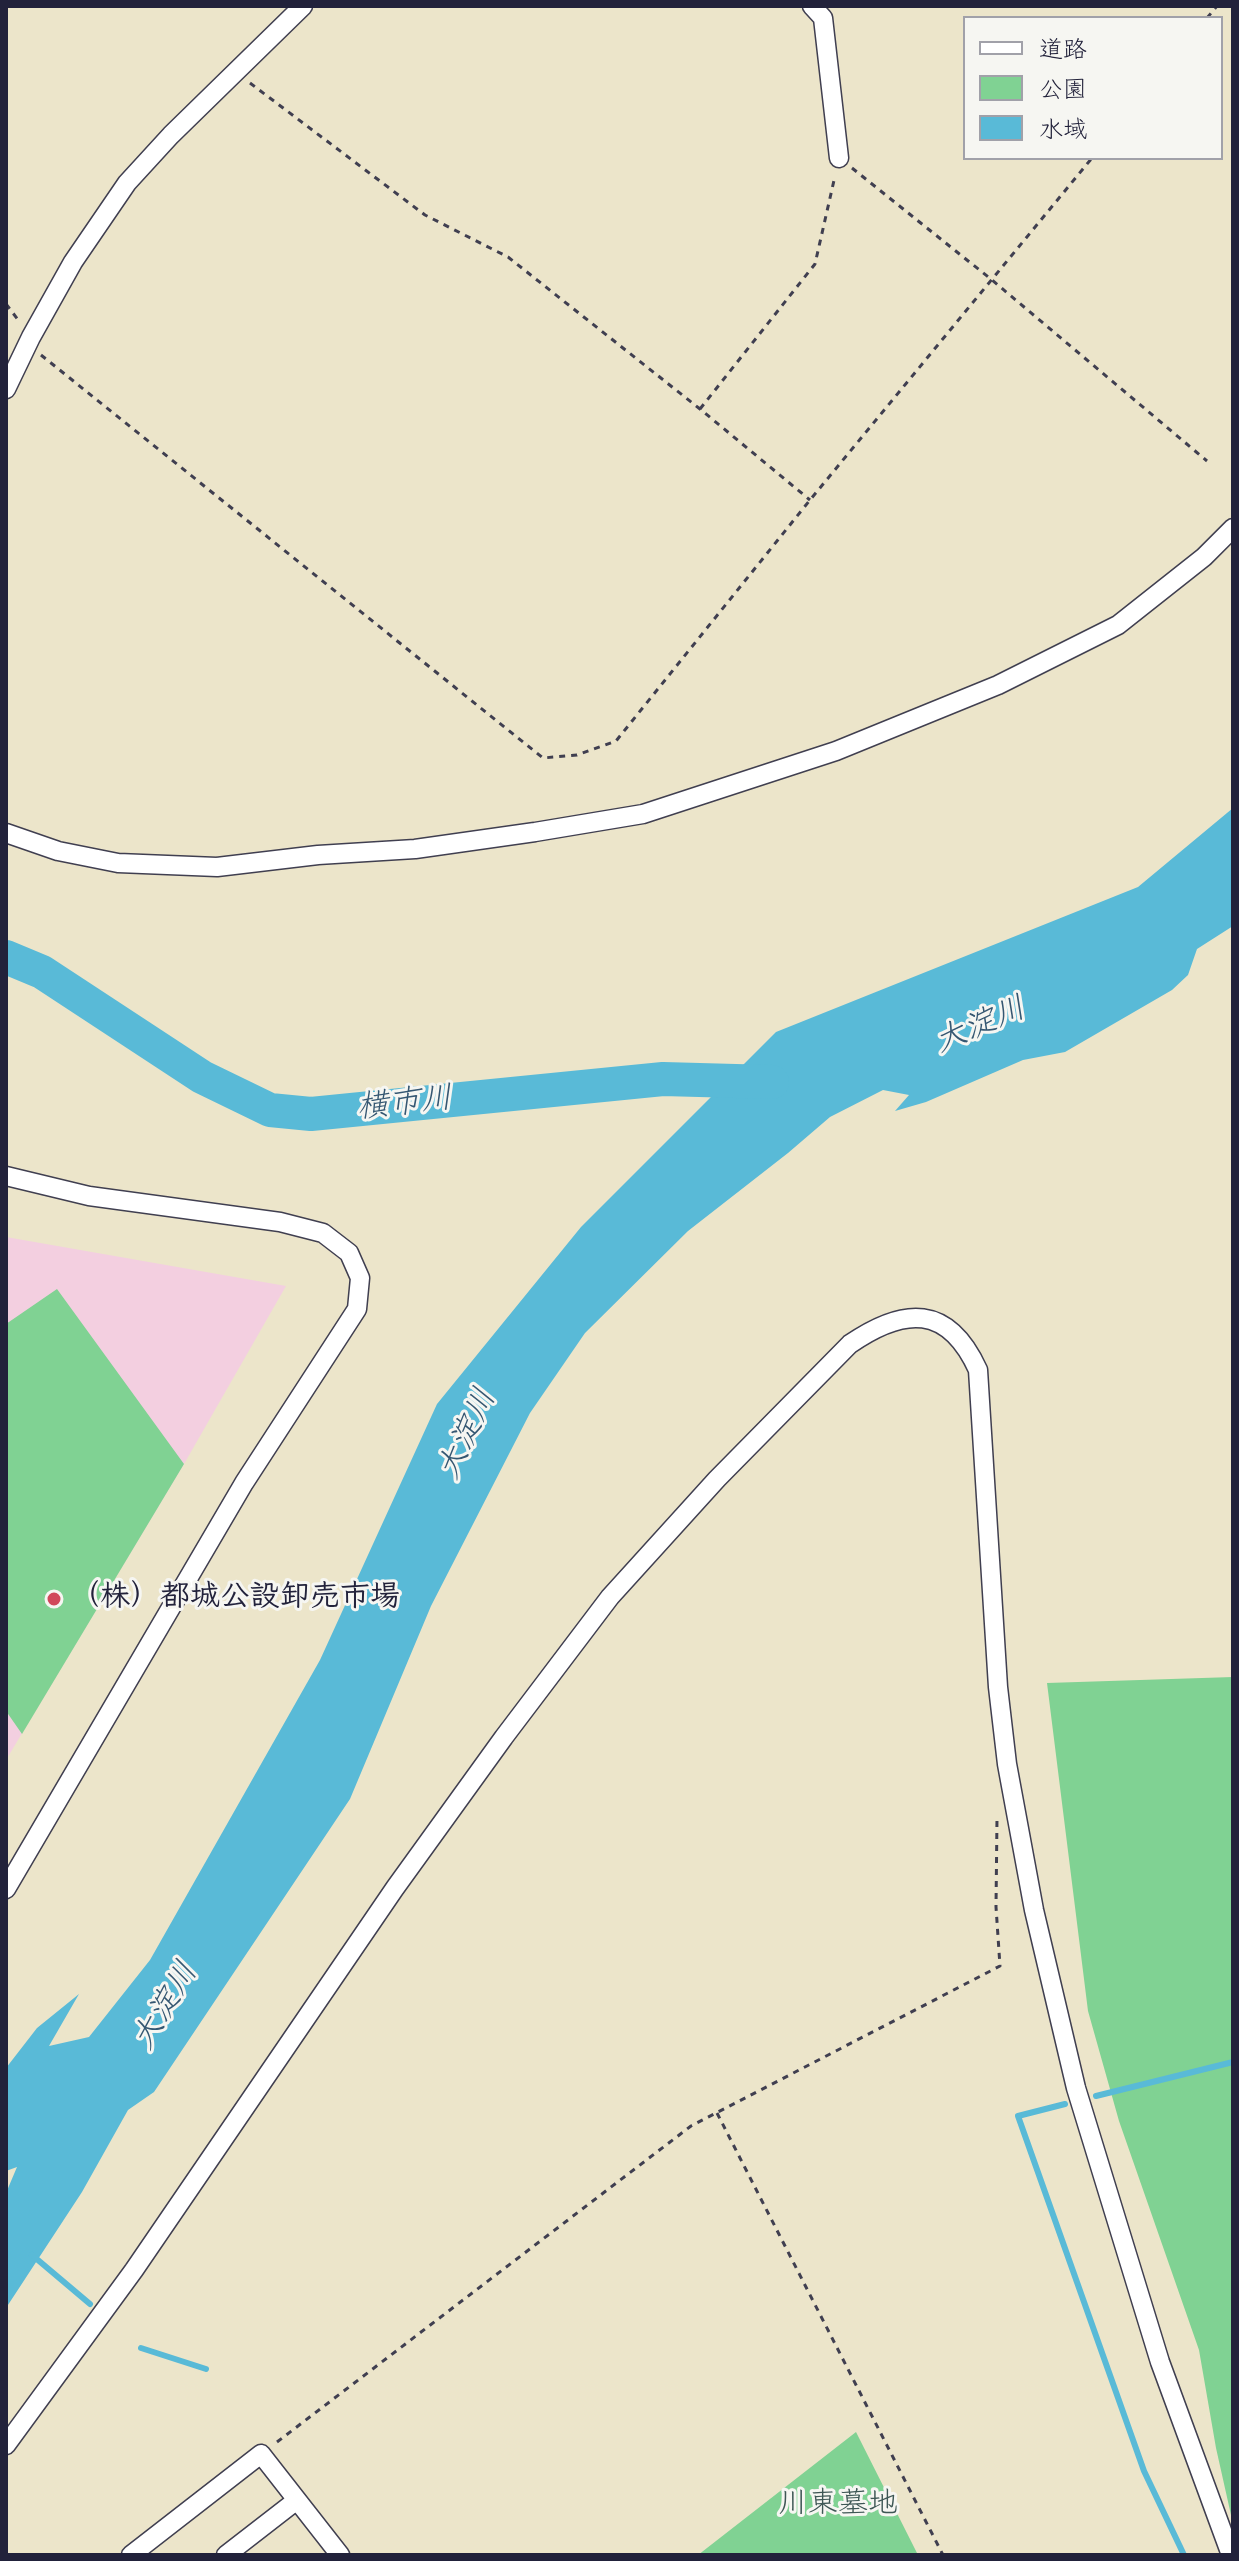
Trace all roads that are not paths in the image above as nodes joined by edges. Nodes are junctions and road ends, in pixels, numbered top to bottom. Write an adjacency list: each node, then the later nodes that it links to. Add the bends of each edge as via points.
1 (303, 6): 4 (street, via 127,183 73,262)
2 (812, 6): 3 (street, via 823,18)
3 (839, 158)
4 (6, 389)
5 (1233, 528): 6 (street, via 1118,625 998,685 836,751 643,814 415,849 217,867 118,863)
6 (6, 833)
7 (6, 1176): 8 (street, via 89,1196 280,1222 323,1233 349,1253 360,1278 357,1309 244,1483)
8 (6, 1889)
9 (6, 2445): 14 (street, via 134,2270 395,1888 610,1597 850,1344 872,1330 917,1318 955,1332 978,1370 998,1687 1034,1910 1076,2088 1160,2362)
10 (297, 2500): 11 (street, via 261,2454); 12 (street); 13 (street)
11 (131, 2555)
12 (226, 2555)
13 (340, 2555)
14 (1231, 2555)

